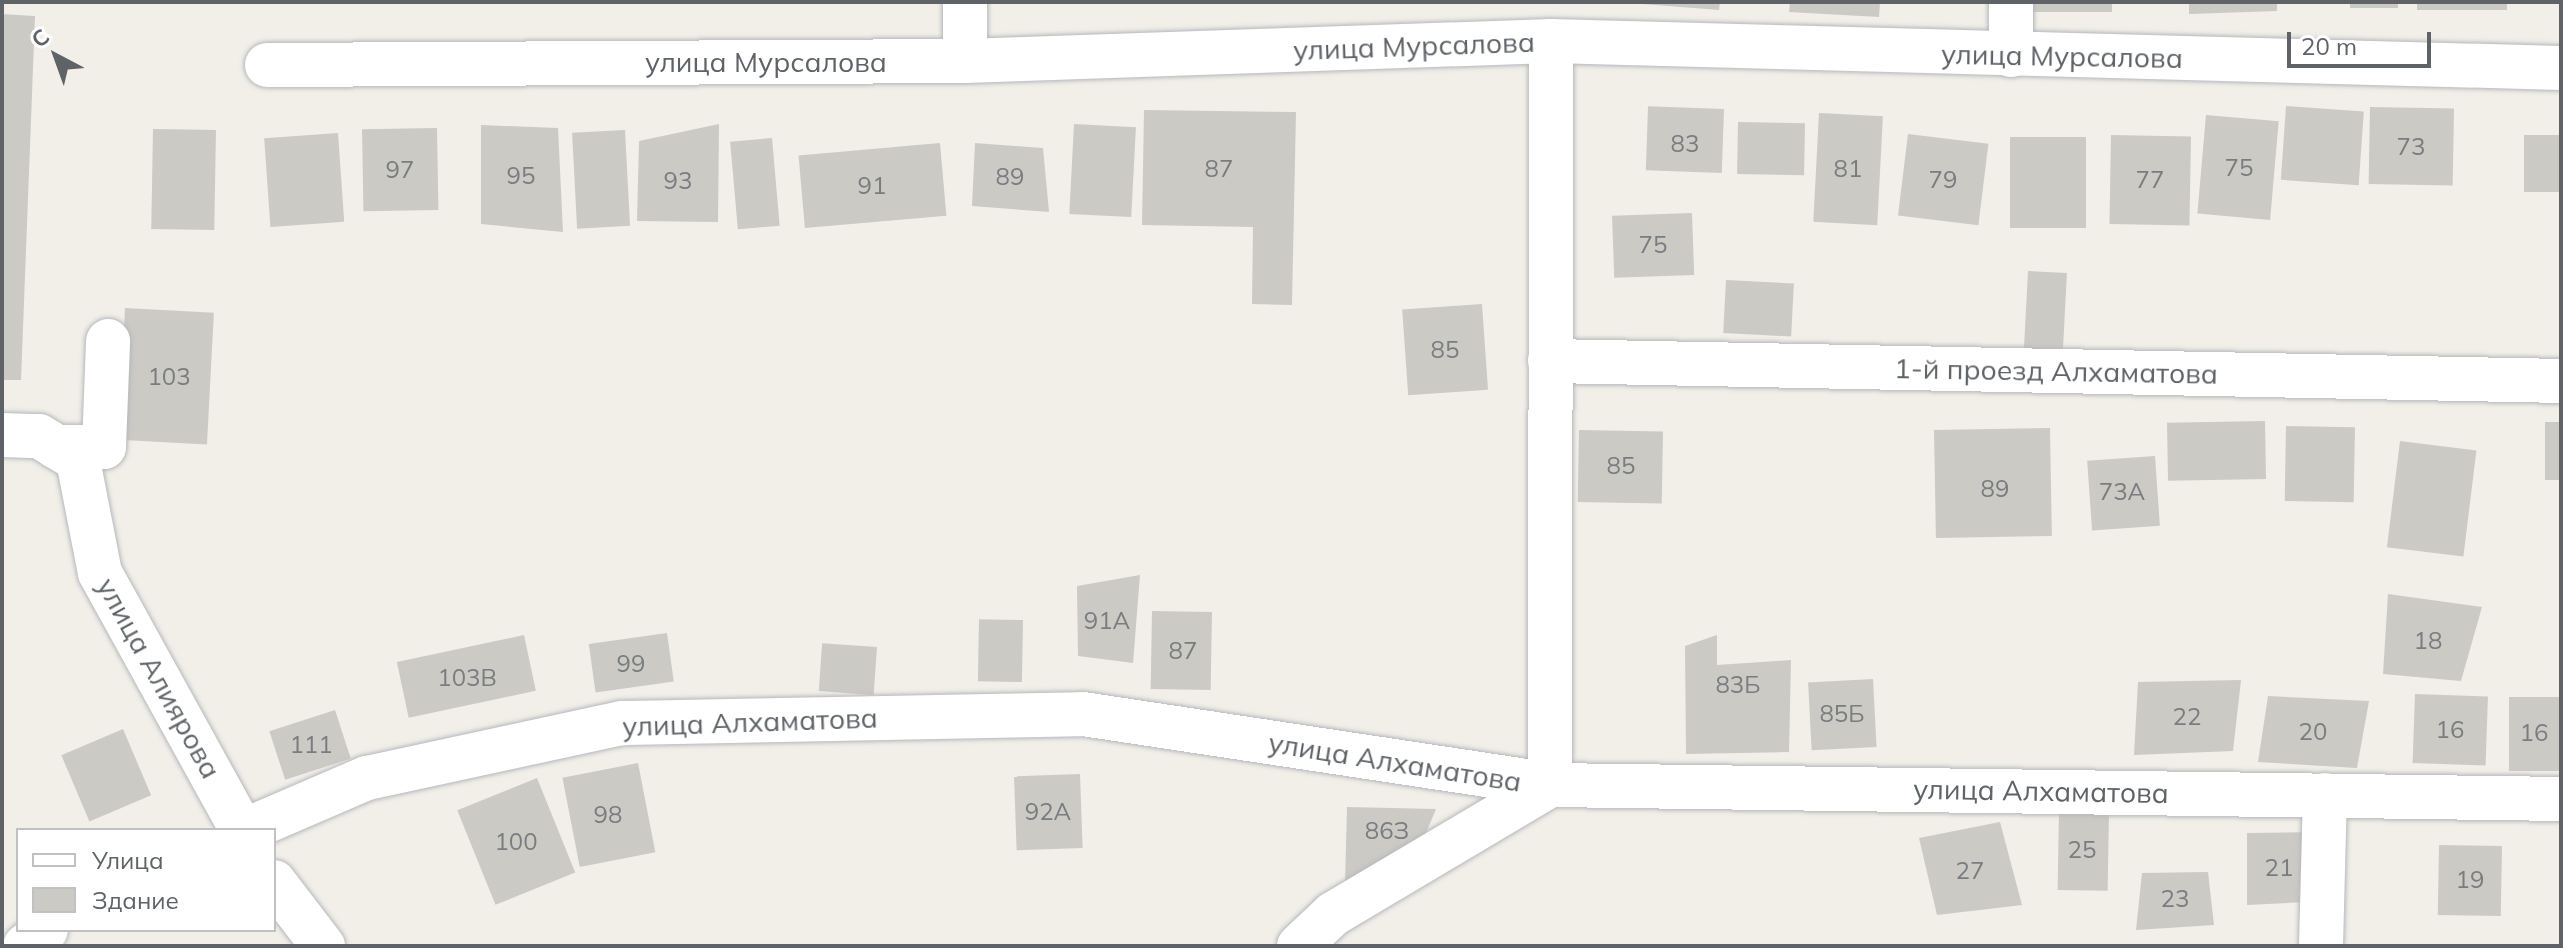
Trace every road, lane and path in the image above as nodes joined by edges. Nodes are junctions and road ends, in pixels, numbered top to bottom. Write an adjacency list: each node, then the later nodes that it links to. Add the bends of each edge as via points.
1 (965, 2): 5 (street)
2 (2011, 2): 4 (street)
3 (1551, 41): 4 (street, улица Мурсалова); 5 (street, улица Мурсалова); 9 (street)
4 (2011, 55): 7 (street, улица Мурсалова)
5 (965, 61): 6 (street, улица Мурсалова)
6 (267, 65)
7 (2561, 68)
8 (108, 341): 12 (street, via 104,447)
9 (1550, 361): 10 (street, 1-й проезд Алхаматова); 13 (street)
10 (2561, 381)
11 (2, 435): 12 (street, via 39,436)
12 (56, 447): 16 (street, улица Алиярова, via 78,460 100,573)
13 (1550, 785): 14 (street, улица Алхаматова); 17 (street, улица Алхаматова, via 1083,714 622,723 367,778); 22 (street, via 1333,914)
14 (2325, 795): 15 (street, улица Алхаматова); 23 (street)
15 (2561, 799)
16 (243, 828)
17 (249, 828)
18 (276, 885): 21 (street)
19 (43, 932): 20 (street)
20 (25, 946)
21 (323, 946)
22 (1299, 946)
23 (2321, 946)

